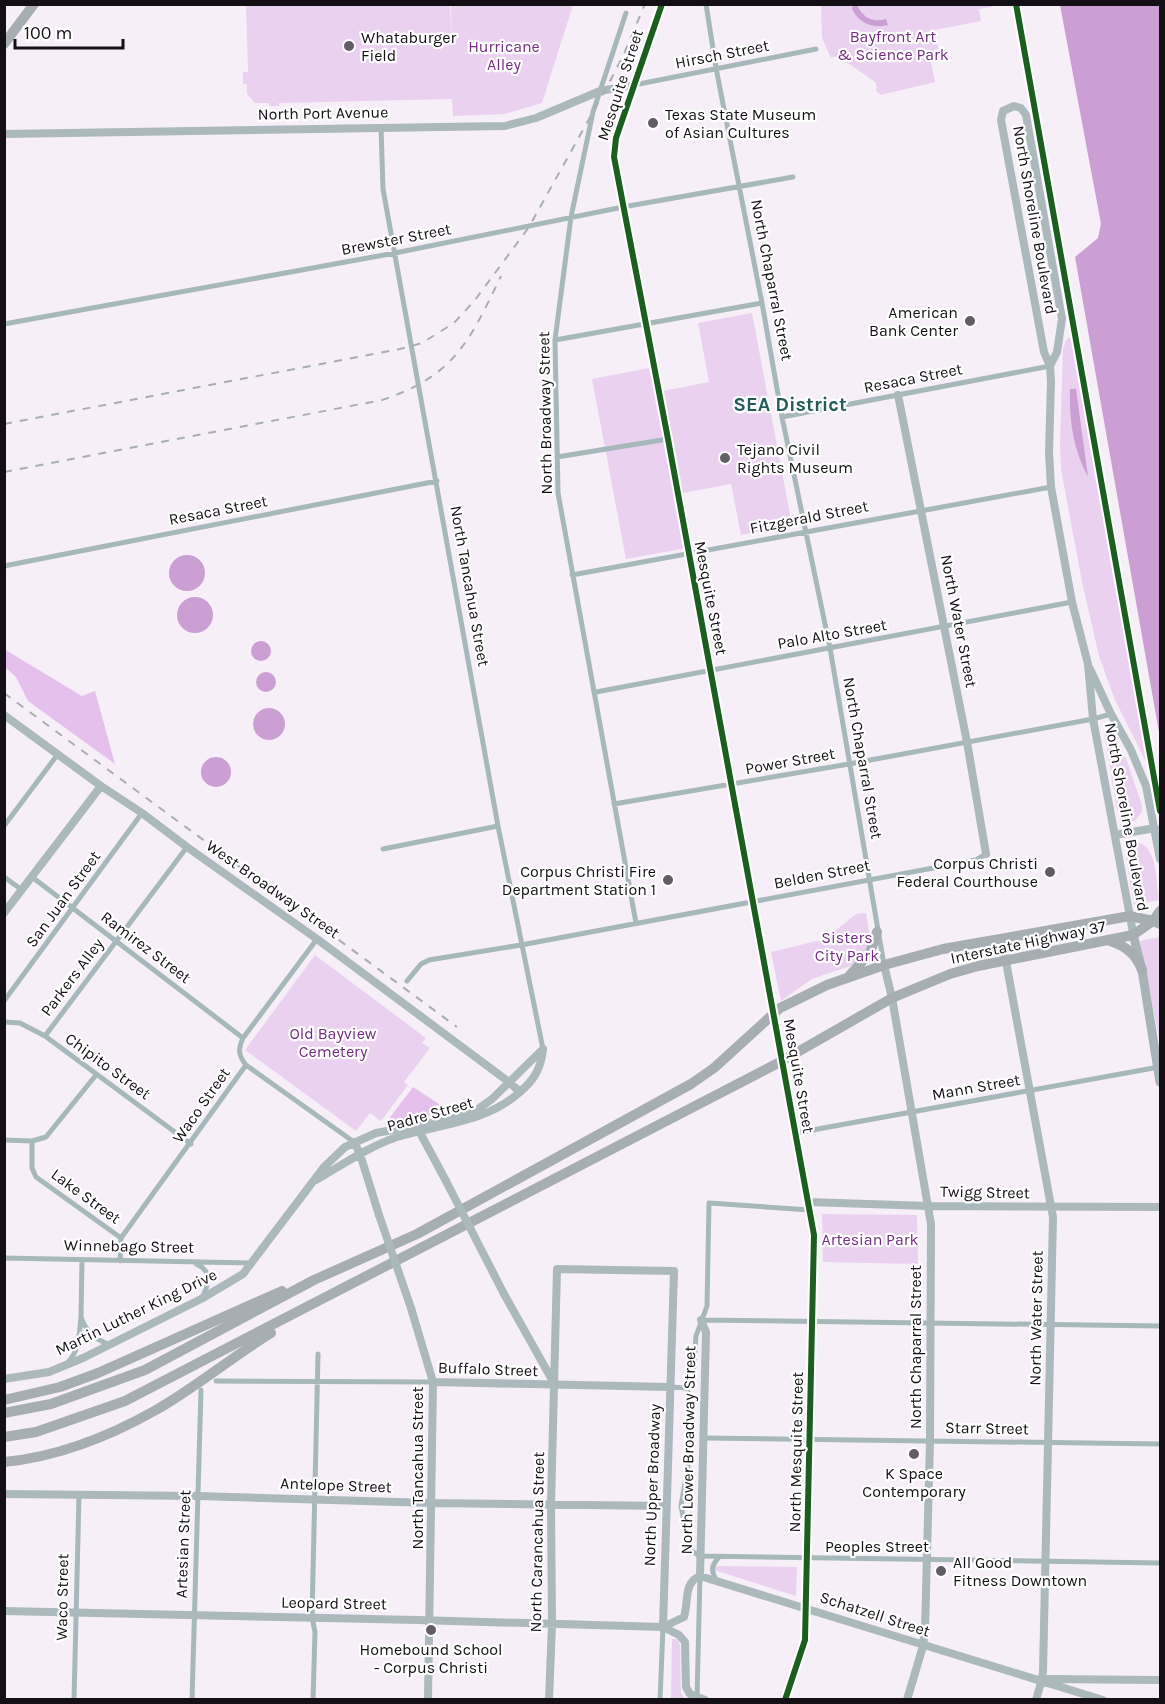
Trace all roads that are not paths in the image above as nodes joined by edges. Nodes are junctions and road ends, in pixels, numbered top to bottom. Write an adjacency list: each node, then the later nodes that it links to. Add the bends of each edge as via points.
1 (34, 4): 5 (highway)
2 (662, 4): 8 (street, Mesquite Street)
3 (706, 4): 7 (street, North Chaparral Street)
4 (626, 13): 9 (street, North Broadway Street)
5 (4, 44)
6 (816, 49): 7 (street, Hirsch Street)
7 (716, 68): 8 (street, Hirsch Street); 13 (street, North Chaparral Street)
8 (634, 85): 9 (main road, North Port Avenue); 14 (street, Mesquite Street, via 616,138 614,157)
9 (600, 91): 10 (main road, North Port Avenue, via 536,118 505,126); 15 (street, North Broadway Street)
10 (381, 128): 11 (main road, North Port Avenue); 16 (street, North Tancahua Street, via 383,189)
11 (4, 134)
12 (793, 177): 13 (street, Brewster Street)
13 (738, 186): 14 (street, Brewster Street); 17 (street, North Chaparral Street)
14 (623, 207): 15 (street, Brewster Street); 19 (street, Mesquite Street)
15 (571, 217): 16 (street, Brewster Street); 20 (street, North Broadway Street)
16 (395, 253): 18 (street, Brewster Street); 26 (street, North Tancahua Street)
17 (762, 303): 19 (street); 23 (street, North Chaparral Street)
18 (4, 324)
19 (646, 324): 20 (street); 24 (street, Mesquite Street)
20 (555, 340): 25 (street, North Broadway Street)
21 (1050, 366): 21 (main road, North Shoreline Boulevard, via 1057,352 1062,319 1026,115 1022,108 1009,106 1001,120 1041,341); 22 (street, Resaca Street); 27 (main road, North Shoreline Boulevard)
22 (898, 394): 23 (street, Resaca Street); 28 (main road, North Water Street)
23 (782, 417): 29 (street, North Chaparral Street)
24 (668, 439): 25 (street); 30 (street, Mesquite Street)
25 (557, 457): 32 (street, North Broadway Street, via 558,493)
26 (437, 481): 31 (street, Resaca Street); 51 (street, North Tancahua Street)
27 (1051, 487): 28 (street, Fitzgerald Street); 33 (main road, North Shoreline Boulevard)
28 (922, 510): 29 (street, Fitzgerald Street); 34 (main road, North Water Street)
29 (804, 532): 30 (street, Fitzgerald Street); 35 (street, North Chaparral Street)
30 (689, 553): 32 (street, Fitzgerald Street); 37 (street, Mesquite Street)
31 (4, 566)
32 (572, 575): 38 (street, North Broadway Street)
33 (1072, 602): 34 (street, Palo Alto Street); 36 (main road, North Shoreline Boulevard)
34 (944, 627): 35 (street, Palo Alto Street); 43 (main road, North Water Street)
35 (830, 648): 37 (street, Palo Alto Street); 45 (street, North Chaparral Street)
36 (1088, 664): 39 (main road, North Shoreline Boulevard); 41 (main road, North Shoreline Boulevard)
37 (711, 669): 38 (street, Palo Alto Street); 46 (street, Mesquite Street)
38 (596, 692): 48 (street, North Broadway Street)
39 (1111, 714): 41 (street, Power Street); 52 (main road, North Shoreline Boulevard, via 1146,786)
40 (7, 717): 42 (main road); 44 (main road, West Broadway Street)
41 (1093, 719): 43 (street, Power Street); 53 (main road, North Shoreline Boulevard)
42 (4, 727)
43 (967, 741): 45 (street, Power Street); 56 (main road, North Water Street)
44 (58, 753): 47 (main road, West Broadway Street); 50 (street)
45 (849, 764): 46 (street, Power Street); 60 (street, North Chaparral Street)
46 (731, 784): 48 (street, Power Street); 62 (street, Mesquite Street)
47 (101, 786): 49 (main road, West Broadway Street); 58 (main road)
48 (615, 804): 68 (street, North Broadway Street)
49 (142, 813): 54 (main road, West Broadway Street); 63 (street, San Juan Street)
50 (4, 826)
51 (498, 826): 55 (street); 75 (street, North Tancahua Street)
52 (1155, 828): 53 (main road); 57 (main road, North Shoreline Boulevard)
53 (1115, 835): 66 (main road, North Shoreline Boulevard)
54 (186, 847): 71 (main road, West Broadway Street); 74 (street, Parkers Alley)
55 (383, 849)
56 (986, 854): 60 (street, Belden Street, via 976,860)
57 (1161, 859)
58 (32, 876): 61 (main road); 63 (street, Ramirez Street)
59 (4, 877): 61 (street)
60 (868, 879): 62 (street, Belden Street); 69 (street, North Chaparral Street)
61 (22, 890): 65 (main road)
62 (753, 902): 68 (street, Belden Street); 83 (street, Mesquite Street)
63 (73, 908): 74 (street, Ramirez Street); 82 (street, San Juan Street)
64 (1161, 911): 67 (highway, Interstate Highway 37)
65 (4, 913)
66 (1130, 916): 67 (highway, Interstate Highway 37); 70 (main road, North Shoreline Boulevard); 72 (highway, Interstate Highway 37)
67 (1157, 922): 70 (highway, Interstate Highway 37)
68 (636, 923): 75 (street, Belden Street)
69 (878, 932): 77 (street, North Chaparral Street); 79 (highway, via 870,953)
70 (1134, 937): 73 (highway, Interstate Highway 37); 78 (main road, North Shoreline Boulevard)
71 (317, 939): 86 (street); 92 (main road, West Broadway Street)
72 (1002, 940): 76 (main road, North Water Street); 77 (highway, Interstate Highway 37, via 943,949)
73 (1110, 940): 76 (highway, Interstate Highway 37); 78 (highway, via 1132,952)
74 (116, 941): 85 (street, Parkers Alley); 86 (street, Ramirez Street)
75 (521, 945): 80 (street, Belden Street, via 429,960); 87 (street, North Tancahua Street)
76 (1006, 961): 81 (highway, Interstate Highway 37, via 950,974); 94 (main road, North Water Street)
77 (884, 965): 79 (highway, Interstate Highway 37); 81 (main road, North Chaparral Street)
78 (1142, 970): 90 (main road, North Shoreline Boulevard)
79 (847, 978): 83 (highway, Interstate Highway 37)
80 (407, 981)
81 (892, 998): 88 (highway, Interstate Highway 37); 96 (main road, North Chaparral Street)
82 (4, 1001)
83 (776, 1013): 88 (main road, Mesquite Street); 118 (highway, Interstate Highway 37, via 691,1084 417,1234)
84 (4, 1022): 85 (street, Chipito Street, via 20,1023)
85 (45, 1036): 91 (street, Chipito Street)
86 (243, 1038): 89 (street, Waco Street, via 239,1056)
87 (543, 1049): 92 (main road, Padre Street); 95 (main road, Padre Street, via 538,1073)
88 (782, 1061): 98 (main road, Mesquite Street); 119 (highway, Interstate Highway 37)
89 (246, 1065): 101 (street); 102 (street, Waco Street)
90 (1159, 1067): 93 (main road, North Shoreline Boulevard); 94 (street, Mann Street)
91 (96, 1075): 100 (street, via 46,1137); 102 (street, Chipito Street)
92 (509, 1082): 95 (main road, West Broadway Street); 97 (main road, Padre Street, via 477,1109)
93 (1161, 1082)
94 (1029, 1091): 96 (street, Mann Street); 108 (main road, North Water Street)
95 (520, 1092): 97 (main road, Padre Street, via 482,1115 452,1125)
96 (911, 1112): 98 (street, Mann Street); 107 (main road, North Chaparral Street)
97 (418, 1129): 101 (main road, Padre Street, via 376,1133); 103 (main road, Padre Street); 134 (main road, bridge)
98 (796, 1133): 106 (main road, Mesquite Street)
99 (4, 1140): 100 (street)
100 (32, 1141): 110 (street, Lake Street, via 36,1177)
101 (354, 1142): 103 (main road, North Tancahua Street); 104 (main road, Padre Street, via 334,1156)
102 (191, 1144): 110 (street, Waco Street)
103 (360, 1154): 104 (main road, Padre Street); 133 (main road, North Tancahua Street, bridge)
104 (313, 1182): 115 (main road, Padre Street)
105 (709, 1203): 106 (street, Twigg Street); 122 (street, North Lower Broadway Street, via 707,1306)
106 (809, 1206): 107 (main road, Twigg Street); 123 (main road, North Mesquite Street, via 814,1235)
107 (928, 1206): 108 (main road, Twigg Street); 124 (main road, North Chaparral Street)
108 (1051, 1207): 109 (main road, Twigg Street); 125 (main road, North Water Street)
109 (1161, 1207)
110 (121, 1238): 113 (street)
111 (4, 1258): 112 (street, Winnebago Street)
112 (82, 1260): 113 (street, Winnebago Street); 121 (street)
113 (120, 1261): 114 (street, Winnebago Street)
114 (191, 1262): 115 (street, Winnebago Street); 120 (street, via 208,1274)
115 (253, 1263): 117 (main road, Padre Street)
116 (674, 1271): 134 (main road, North Carancahua Street, via 556,1269); 135 (main road, North Upper Broadway)
117 (243, 1274): 120 (main road, Martin Luther King Drive)
118 (314, 1280): 138 (highway, via 98,1373); 139 (highway, via 145,1370 51,1404)
119 (333, 1294): 140 (highway, via 125,1401 36,1432); 146 (highway, via 252,1344 184,1393 119,1429 80,1445)
120 (201, 1299): 127 (main road, Martin Luther King Drive)
121 (81, 1317): 127 (street, via 93,1336); 129 (street, via 78,1347)
122 (701, 1320): 123 (street); 136 (street, via 693,1377); 141 (main road, North Lower Broadway Street, via 706,1332)
123 (812, 1323): 124 (street); 142 (main road, North Mesquite Street)
124 (930, 1323): 125 (street); 143 (main road, North Chaparral Street)
125 (1052, 1325): 126 (street); 144 (main road, North Water Street)
126 (1161, 1326)
127 (110, 1344): 129 (main road, Martin Luther King Drive)
128 (318, 1354): 132 (street)
129 (64, 1366): 130 (main road, Martin Luther King Drive)
130 (4, 1379)
131 (216, 1381): 132 (street, Buffalo Street)
132 (317, 1381): 133 (street, Buffalo Street); 150 (street)
133 (433, 1382): 134 (main road, Buffalo Street); 151 (main road, North Tancahua Street)
134 (555, 1386): 135 (main road, Buffalo Street); 152 (main road, North Carancahua Street)
135 (670, 1388): 136 (street, Buffalo Street); 153 (main road, North Upper Broadway)
136 (687, 1388): 154 (street, via 692,1425)
137 (201, 1390): 149 (street, Artesian Street)
138 (4, 1400)
139 (4, 1413)
140 (4, 1437)
141 (704, 1438): 142 (street, Starr Street); 155 (main road, North Lower Broadway Street)
142 (810, 1439): 143 (street, Starr Street); 157 (main road, North Mesquite Street)
143 (930, 1441): 144 (street, Starr Street); 158 (main road, North Chaparral Street)
144 (1049, 1443): 145 (street, Starr Street); 159 (main road, North Water Street)
145 (1161, 1444)
146 (4, 1462)
147 (4, 1494): 148 (main road, Antelope Street)
148 (79, 1495): 149 (main road, Antelope Street); 165 (street, Waco Street)
149 (199, 1496): 150 (main road, Antelope Street); 166 (street, Artesian Street)
150 (315, 1500): 151 (main road, Antelope Street); 167 (street)
151 (432, 1503): 152 (main road, Antelope Street); 168 (main road, North Tancahua Street)
152 (551, 1505): 153 (main road, Antelope Street); 169 (main road, North Carancahua Street)
153 (666, 1506): 154 (street); 170 (main road, North Upper Broadway)
154 (681, 1506): 155 (street, via 689,1547)
155 (700, 1556): 156 (street, Peoples Street); 161 (main road, North Lower Broadway Street)
156 (719, 1557): 157 (street, Peoples Street); 162 (street, via 712,1564)
157 (807, 1559): 158 (street, Peoples Street); 163 (main road, North Mesquite Street)
158 (928, 1559): 159 (street, Peoples Street); 171 (main road, North Chaparral Street)
159 (1046, 1561): 160 (street, Peoples Street); 172 (main road, North Water Street)
160 (1161, 1563)
161 (700, 1576): 162 (main road, Schatzell Street); 170 (main road, via 687,1588 684,1617); 174 (street, North Lower Broadway Street)
162 (716, 1580): 163 (main road, Schatzell Street)
163 (806, 1608): 171 (main road, Schatzell Street); 181 (main road, North Mesquite Street, via 805,1640)
164 (4, 1611): 165 (main road, Leopard Street)
165 (75, 1611): 166 (main road, Leopard Street); 175 (street, Waco Street)
166 (194, 1614): 167 (main road, Leopard Street); 176 (street, Artesian Street)
167 (312, 1617): 168 (main road, Leopard Street); 177 (street)
168 (430, 1620): 169 (main road, Leopard Street); 178 (main road, North Tancahua Street)
169 (552, 1624): 170 (main road, Leopard Street); 179 (main road, North Carancahua Street)
170 (663, 1627): 174 (main road, via 684,1642 686,1688); 180 (street, North Upper Broadway)
171 (923, 1646): 172 (main road, Schatzell Street); 182 (main road, North Chaparral Street)
172 (1042, 1680): 173 (main road, Schatzell Street); 183 (main road, North Water Street); 184 (main road, Schatzell Street)
173 (1161, 1680)
174 (700, 1699)
175 (74, 1700)
176 (192, 1700)
177 (313, 1700)
178 (428, 1700)
179 (549, 1700)
180 (660, 1700)
181 (785, 1700)
182 (907, 1700)
183 (1036, 1700)
184 (1104, 1700)

